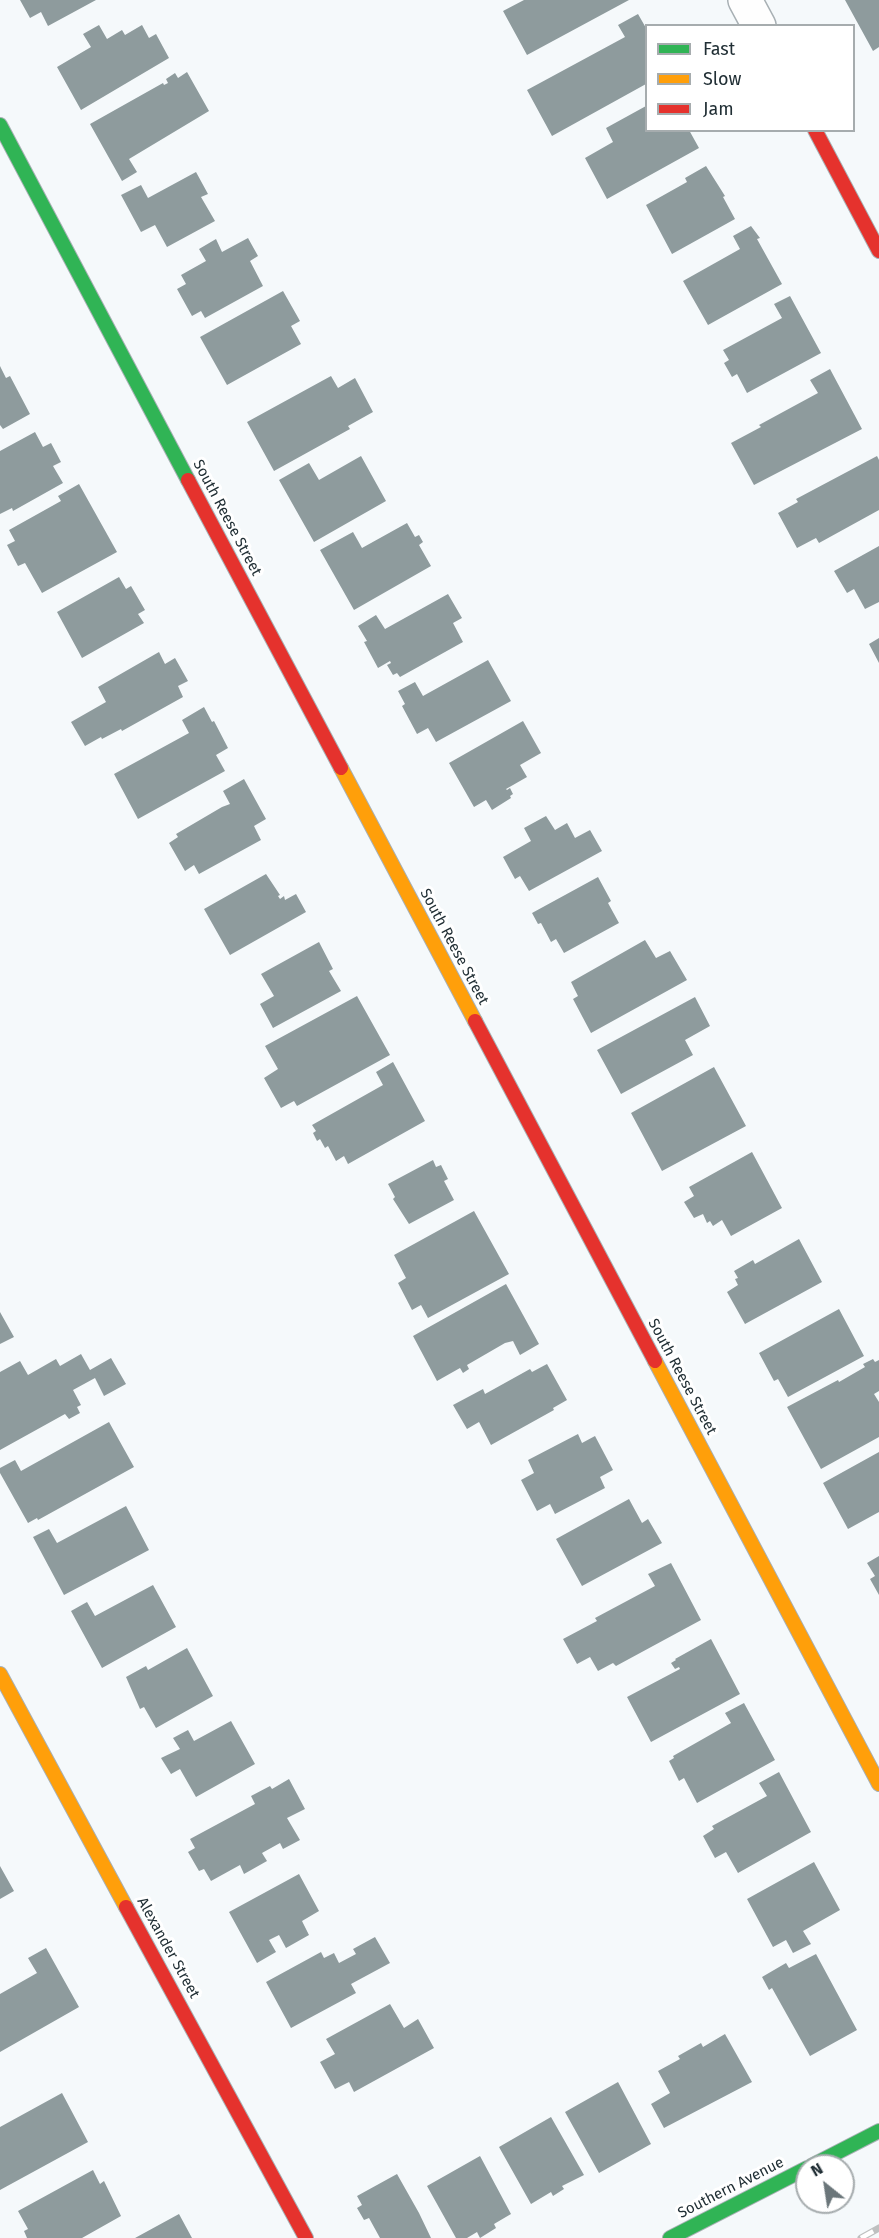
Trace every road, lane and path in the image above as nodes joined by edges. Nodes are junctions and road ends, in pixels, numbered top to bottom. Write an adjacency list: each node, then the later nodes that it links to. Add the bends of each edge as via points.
1 (745, 0): 2 (street)
2 (758, 24)
3 (0, 126): 7 (street, South Reese Street)
4 (816, 132): 5 (street)
5 (879, 251)
6 (0, 1674): 11 (street, Alexander Street)
7 (879, 1784)
8 (879, 2132): 9 (street)
9 (835, 2154)
10 (795, 2174): 12 (street, Southern Avenue)
11 (306, 2238)
12 (670, 2238)

